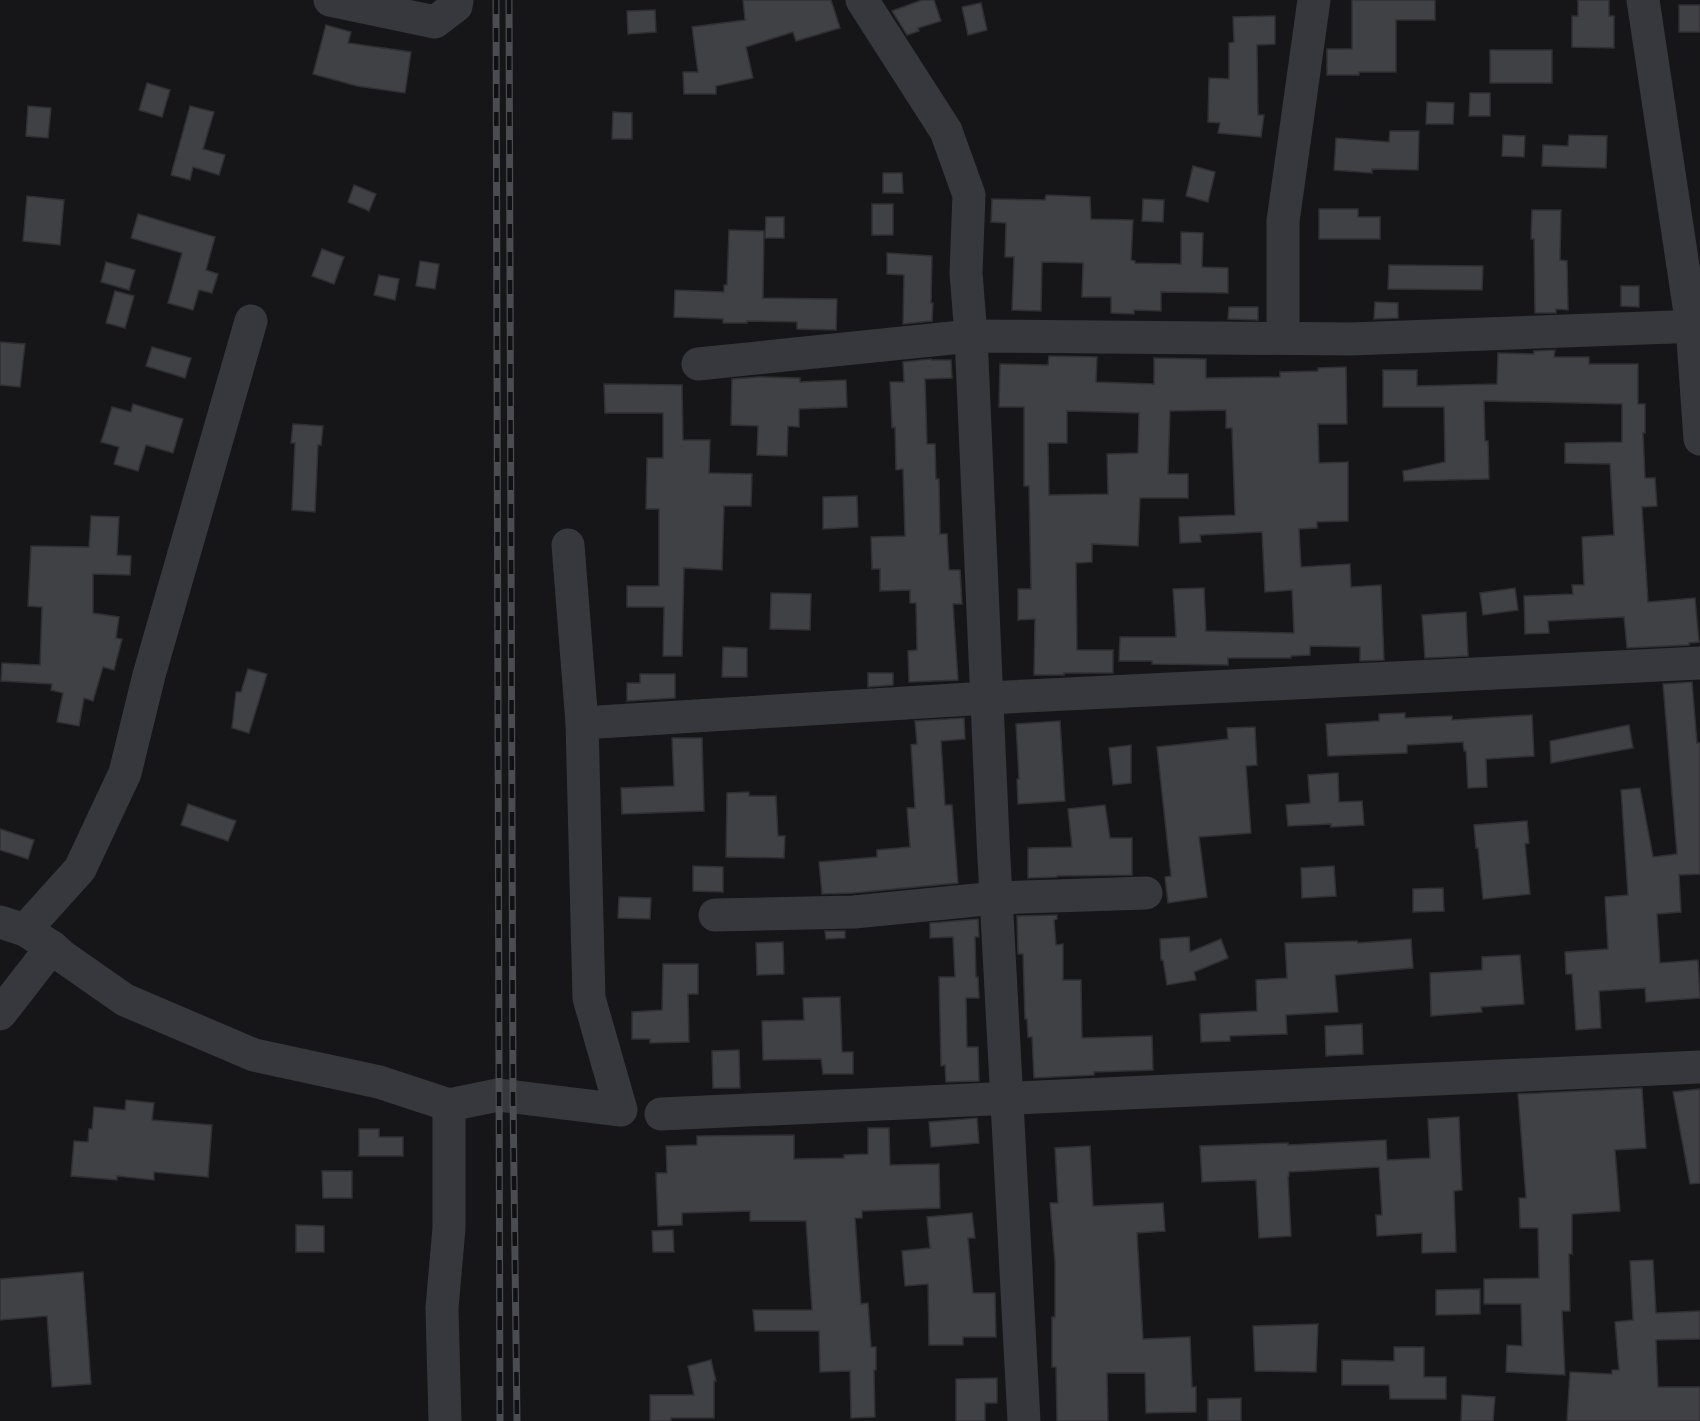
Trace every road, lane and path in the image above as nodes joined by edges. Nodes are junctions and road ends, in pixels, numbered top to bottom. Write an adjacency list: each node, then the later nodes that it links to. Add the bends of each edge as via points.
1 (330, 0): 2 (street, via 435,22 456,6)
2 (457, 0)
3 (862, 0): 8 (street, via 946,130 969,195 966,273)
4 (1314, 0): 9 (street, via 1283,221)
5 (1643, 0): 7 (street)
6 (251, 321): 19 (street, via 149,675 125,773 80,869)
7 (1696, 326): 9 (street); 11 (street)
8 (971, 336): 9 (street); 10 (street); 14 (street)
9 (1283, 338)
10 (698, 364)
11 (1700, 439)
12 (568, 545): 15 (street)
13 (1700, 663): 14 (street)
14 (987, 698): 15 (street); 17 (street)
15 (582, 723): 24 (street, via 589,998 621,1110 498,1095)
16 (1146, 892): 17 (street)
17 (996, 898): 18 (street, via 854,912); 23 (street)
18 (715, 915)
19 (12, 926): 20 (street)
20 (52, 947): 21 (street); 24 (street, via 125,1000 254,1055 378,1082)
21 (0, 1014)
22 (1700, 1067): 23 (street)
23 (1007, 1098): 25 (street); 27 (street)
24 (449, 1105): 26 (street, via 449,1228 442,1308)
25 (661, 1114)
26 (445, 1421)
27 (1024, 1421)

